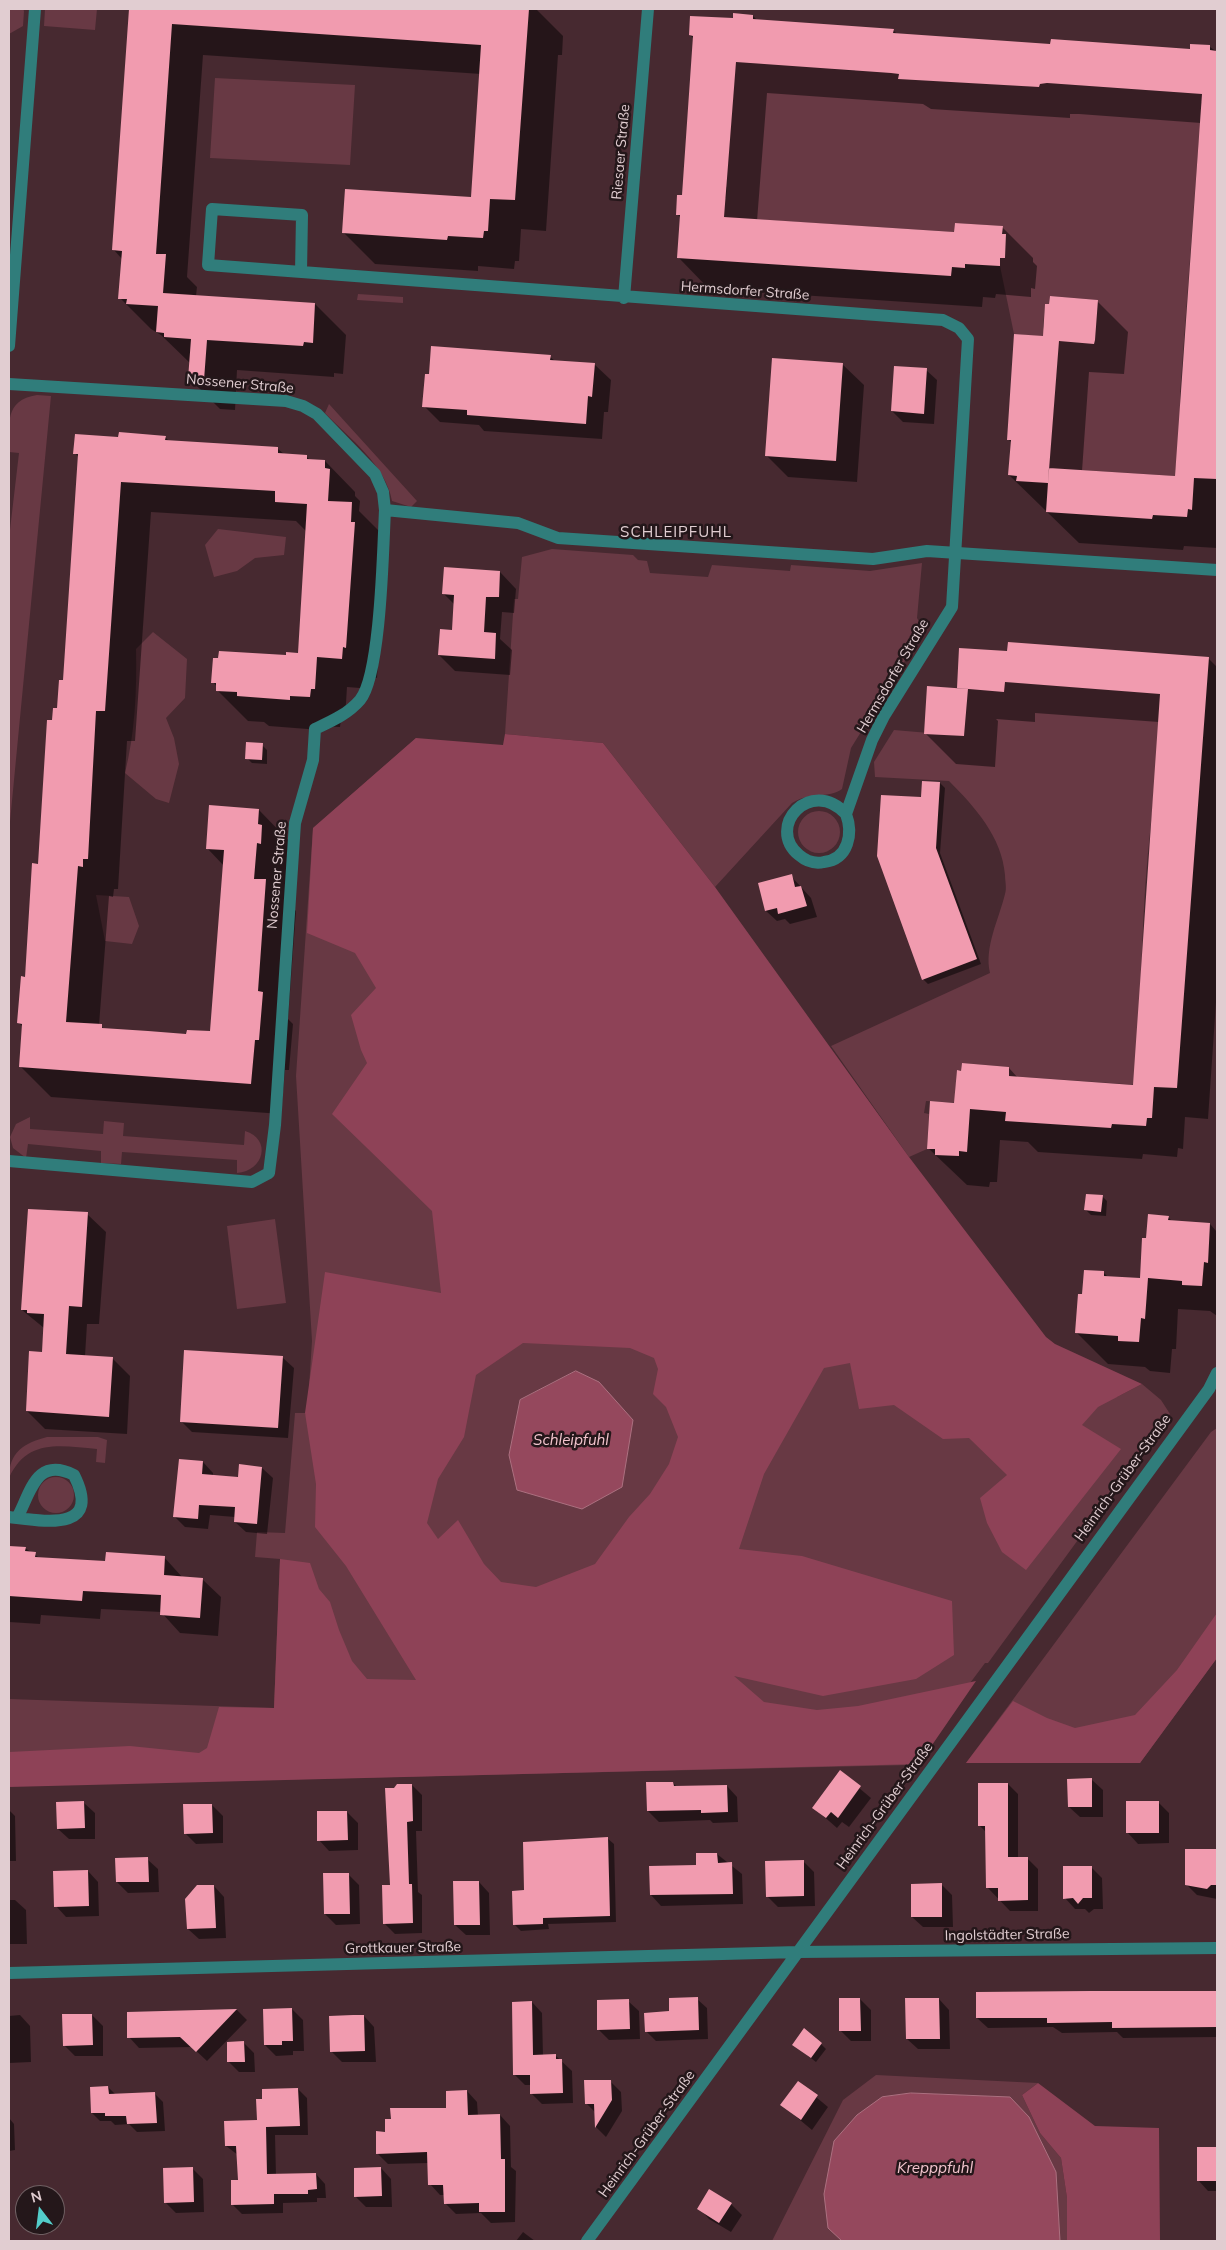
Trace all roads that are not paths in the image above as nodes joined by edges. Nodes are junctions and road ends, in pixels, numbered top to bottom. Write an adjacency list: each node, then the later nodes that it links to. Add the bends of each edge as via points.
1 (35, 9): 5 (street)
2 (648, 9): 4 (street, Riesaer Straße)
3 (301, 272): 3 (street, Hermsdorfer Straße, via 302,214 212,209 208,265); 4 (street, Hermsdorfer Straße)
4 (624, 298): 8 (street, Hermsdorfer Straße, via 943,320 959,328 968,339)
5 (9, 346)
6 (9, 384): 7 (street, Nossener Straße, via 286,401 303,406 317,414 375,474)
7 (385, 510): 8 (street, via 518,523 558,538 873,559 927,550); 11 (street, Nossener Straße, via 377,633 370,679 361,699 342,716 315,729 313,760 295,823 275,1125 268,1173 252,1182)
8 (956, 552): 9 (street); 10 (street, Hermsdorfer Straße, via 952,607 880,724)
9 (1217, 570)
10 (846, 814): 10 (street, Hermsdorfer Straße, via 839,807 821,800 802,804 790,819 788,828 788,840 794,851 814,863 837,857 846,848 850,837)
11 (9, 1161)
12 (1217, 1373): 15 (street, Heinrich-Grüber-Straße, via 1209,1389)
13 (13, 1517): 13 (street, via 66,1521 75,1516 81,1495 74,1475 57,1470 39,1476)
14 (1217, 1948): 15 (street, Ingolstädter Straße)
15 (798, 1952): 16 (street, Grottkauer Straße); 17 (street, Heinrich-Grüber-Straße)
16 (9, 1973)
17 (587, 2241)

